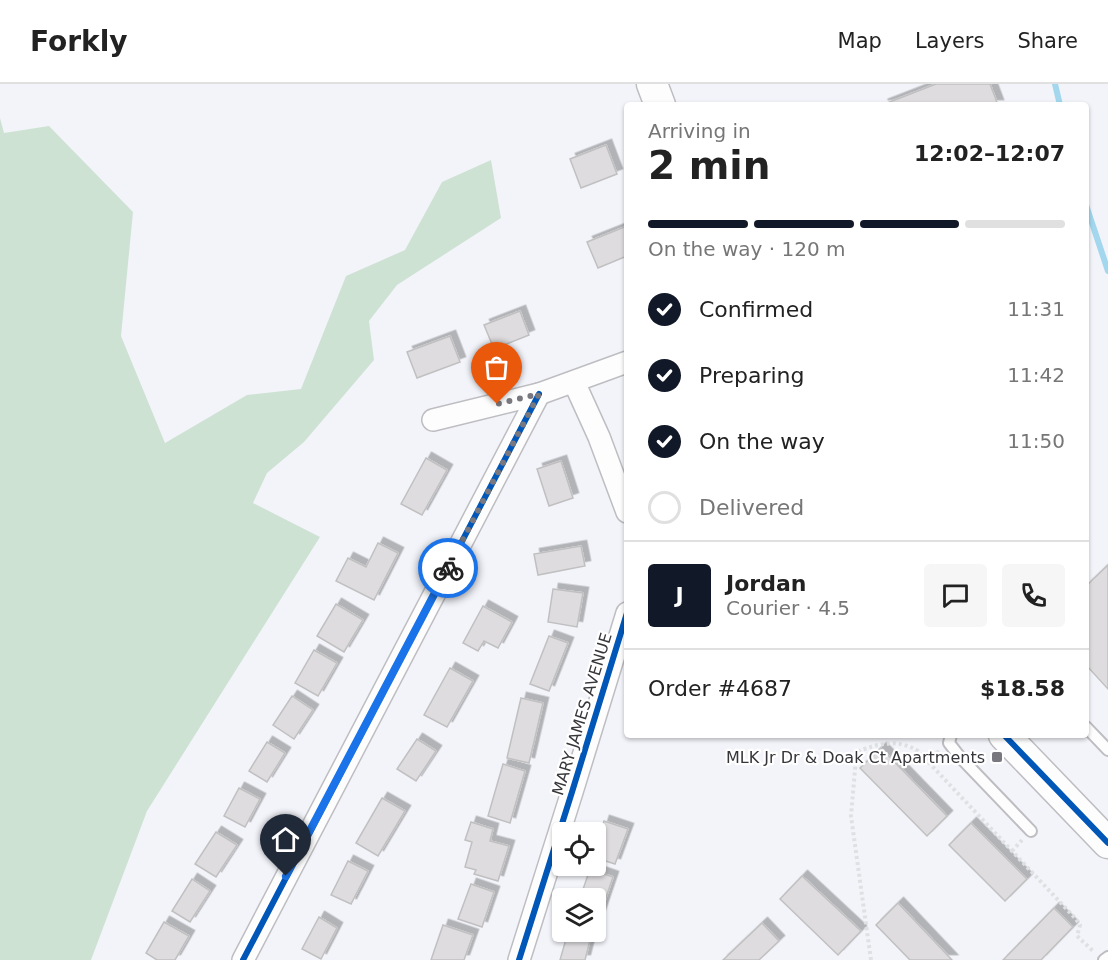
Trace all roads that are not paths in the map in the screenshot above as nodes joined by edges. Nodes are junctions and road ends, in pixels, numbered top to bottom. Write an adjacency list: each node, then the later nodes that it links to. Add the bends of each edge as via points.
1 (652, 84): 2 (street)
2 (659, 102)
3 (624, 363): 4 (street)
4 (574, 382): 5 (street); 7 (street)
5 (539, 394): 6 (street); 16 (street)
6 (433, 420)
7 (624, 504)
8 (624, 623): 17 (street, MARY JAMES AVENUE)
9 (1089, 730): 12 (lane)
10 (950, 738): 13 (lane, via 949,743 960,758)
11 (1007, 738): 14 (street)
12 (1108, 750)
13 (1031, 831)
14 (1108, 843)
15 (1108, 957): 18 (lane)
16 (243, 960)
17 (519, 960)
18 (1104, 960)

